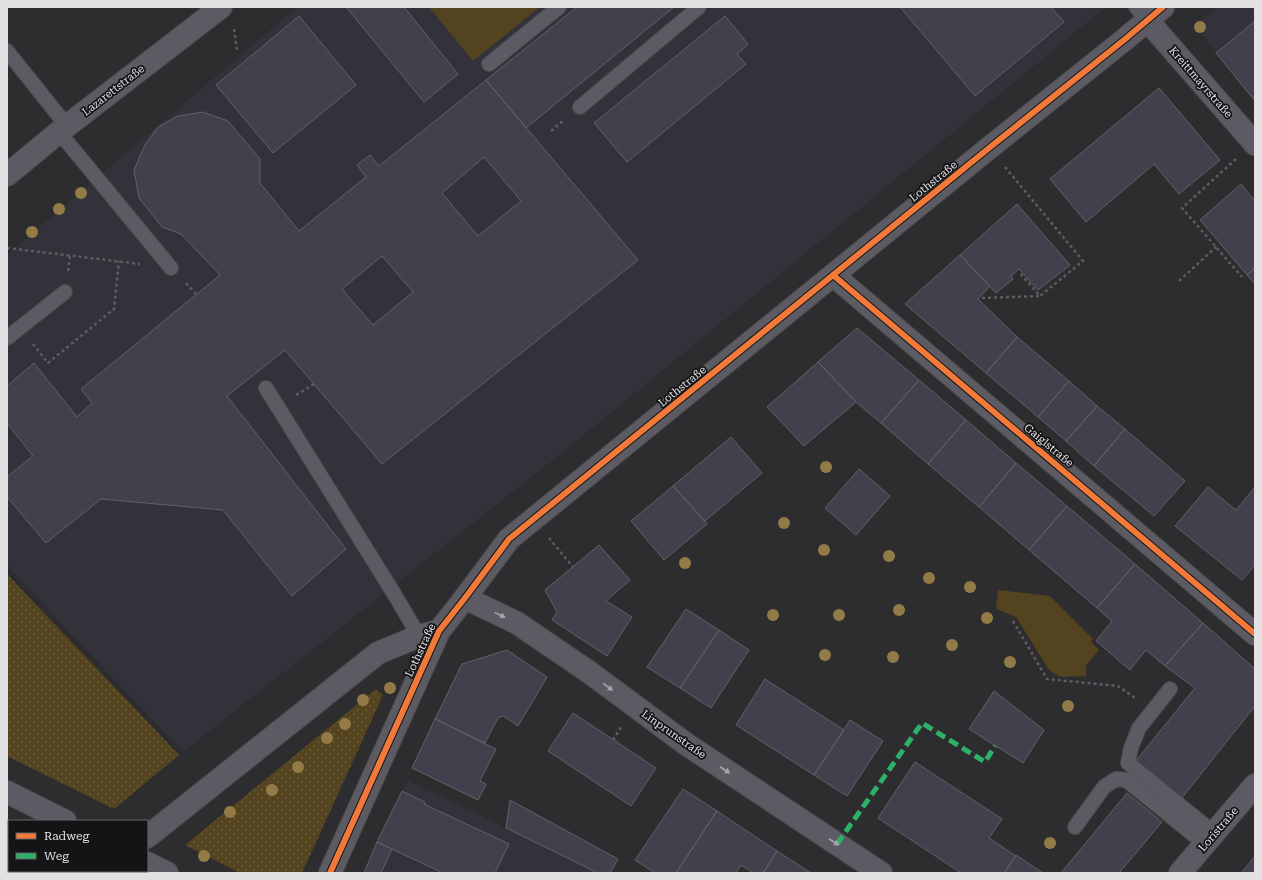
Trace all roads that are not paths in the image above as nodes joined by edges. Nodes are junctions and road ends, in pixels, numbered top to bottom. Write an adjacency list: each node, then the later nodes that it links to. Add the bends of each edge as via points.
1 (221, 7): 8 (street, Lazarettstraße)
2 (559, 7): 6 (lane)
3 (699, 7): 7 (lane)
4 (1148, 11): 9 (street, Kreittmayrstraße); 12 (street, Lothstraße, via 1124,40)
5 (7, 51): 8 (lane)
6 (489, 64)
7 (580, 108)
8 (63, 129): 10 (street, Lazarettstraße); 11 (lane)
9 (1254, 143)
10 (7, 175)
11 (171, 268)
12 (833, 275): 16 (street, Lothstraße, via 509,539); 17 (street, Gaiglstraße)
13 (65, 292): 14 (lane)
14 (7, 338)
15 (266, 388): 18 (lane, via 389,586)
16 (465, 598): 18 (street, Lothstraße); 29 (street, Linprunstraße, one-way to 29, via 517,623 686,744)
17 (1254, 629)
18 (429, 634): 24 (street, Lothstraße, via 378,653); 28 (street, Lothstraße)
19 (1170, 689): 25 (lane, via 1139,728 1128,762)
20 (1255, 785): 25 (street, Loristraße)
21 (7, 792): 22 (street)
22 (63, 820)
23 (1075, 828): 25 (lane, via 1104,787 1116,779 1126,780)
24 (148, 836)
25 (1209, 838): 30 (street, Loristraße)
26 (148, 864): 27 (street)
27 (167, 873)
28 (330, 873)
29 (881, 873)
30 (1180, 873)

